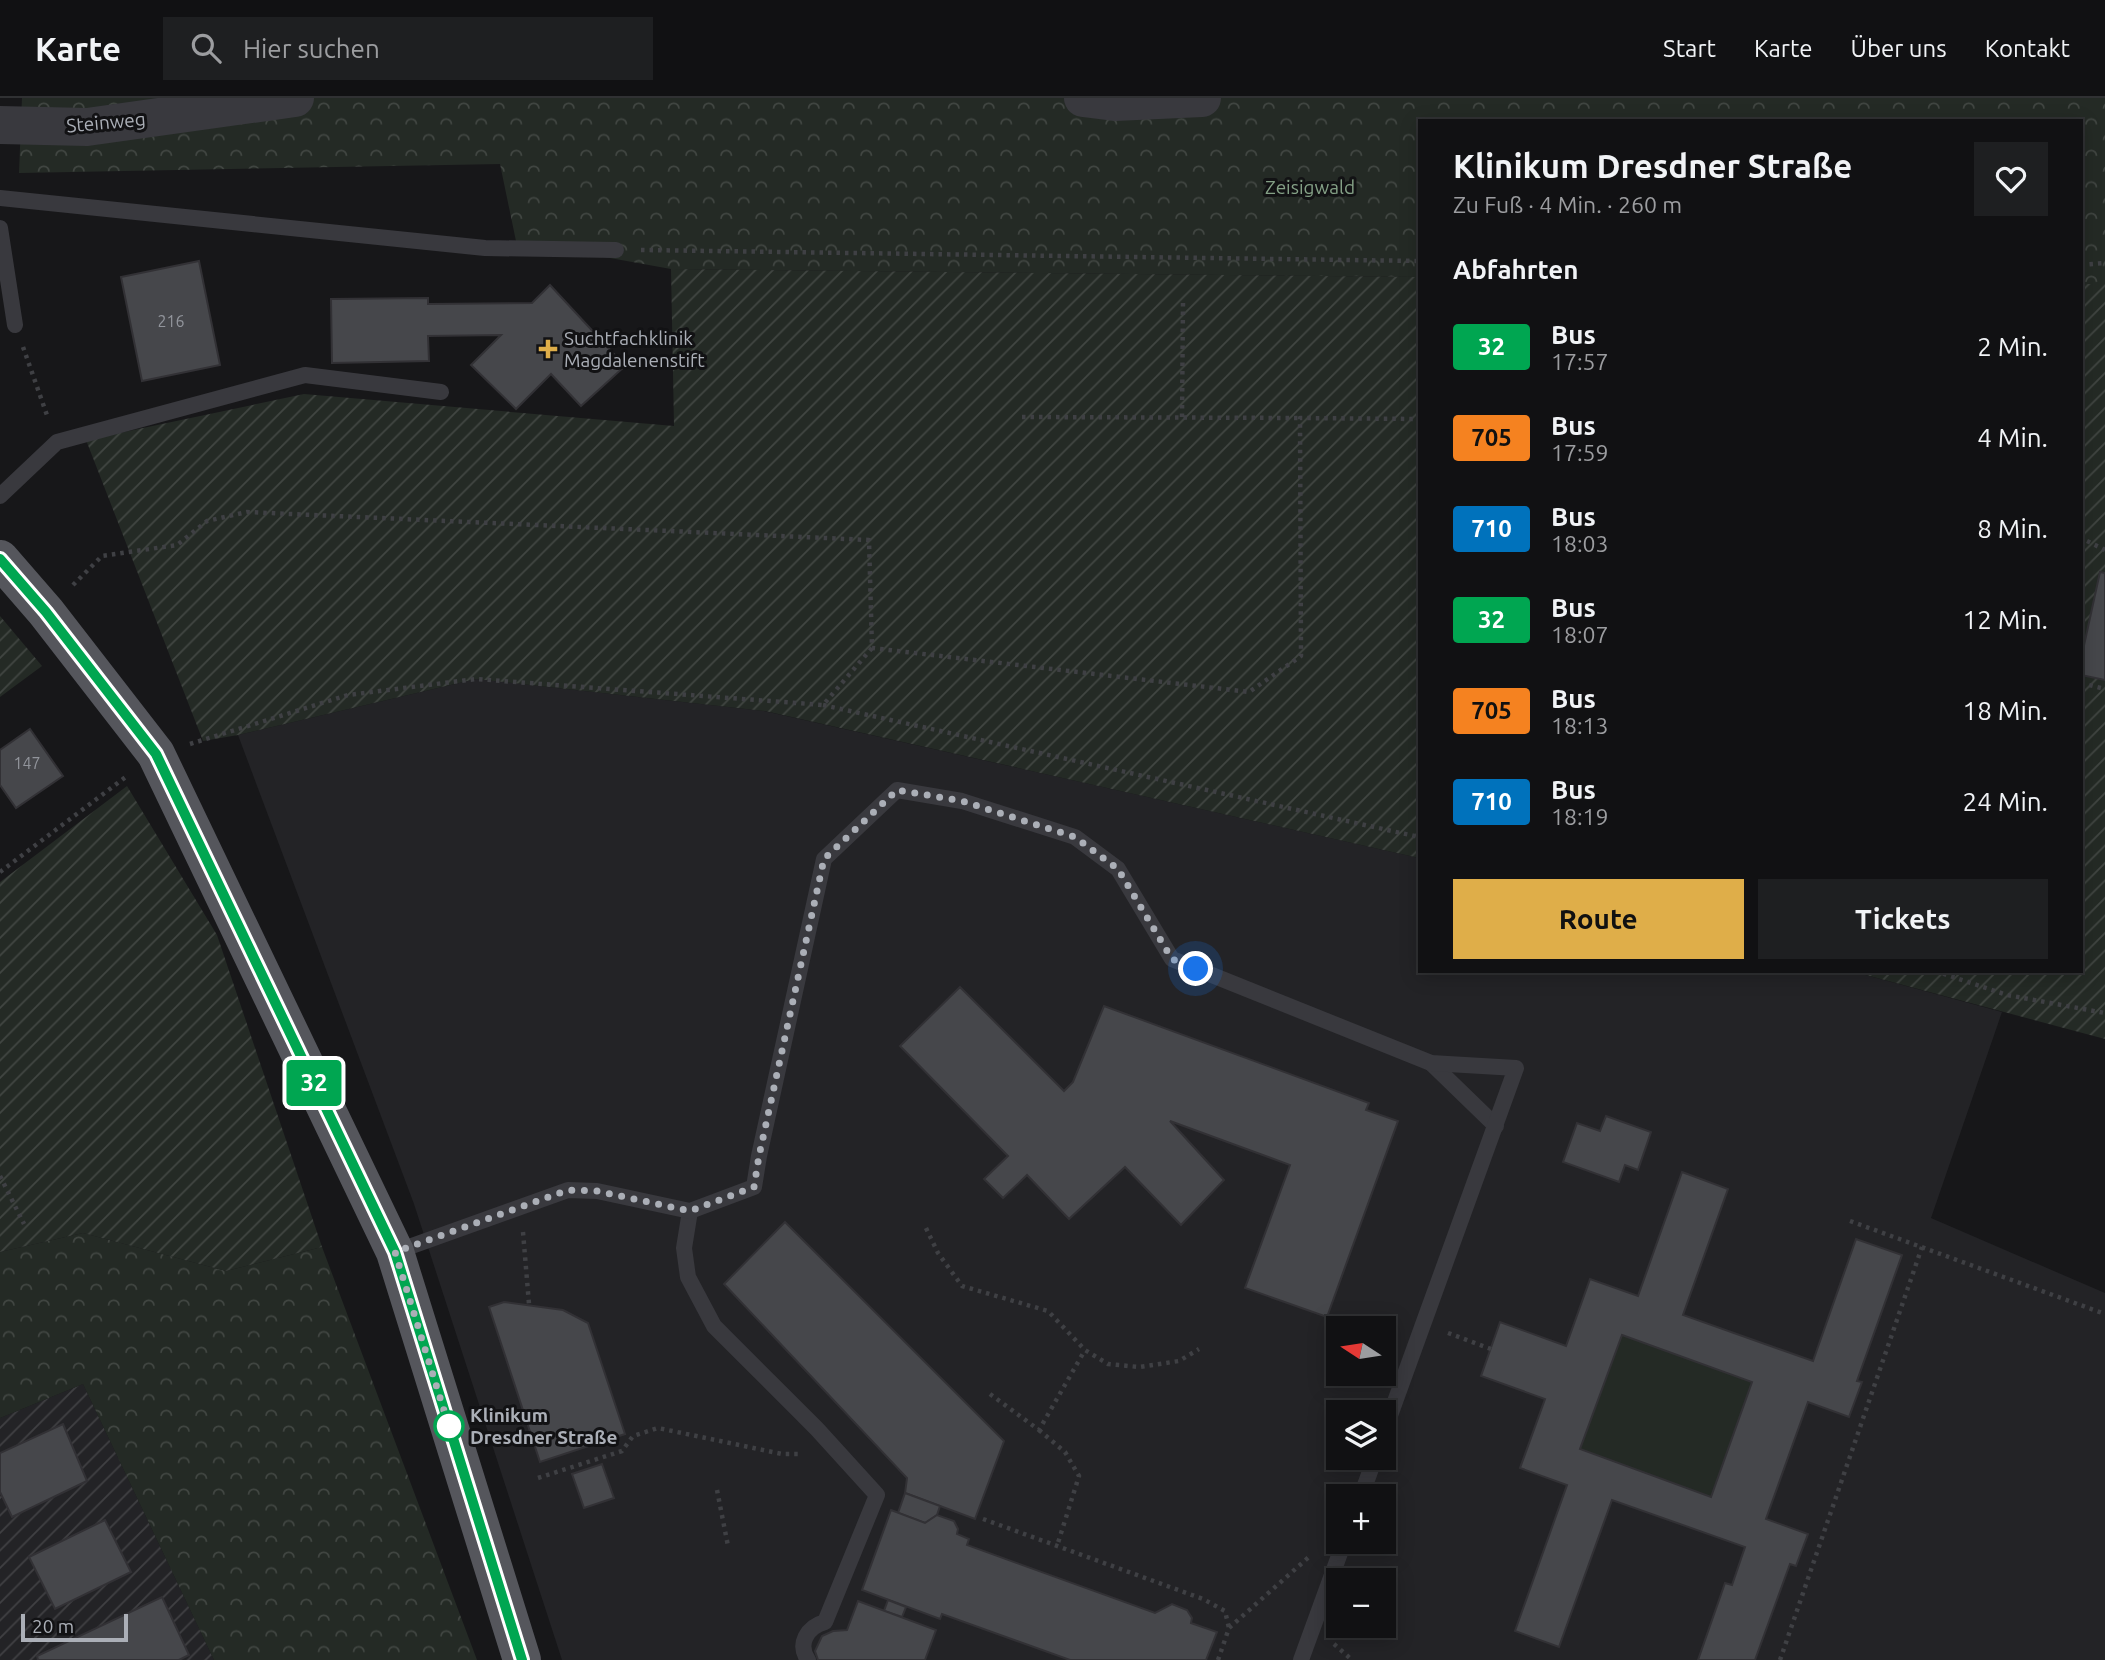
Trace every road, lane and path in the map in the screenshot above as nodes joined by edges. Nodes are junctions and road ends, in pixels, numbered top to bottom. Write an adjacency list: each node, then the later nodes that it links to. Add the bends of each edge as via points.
1 (295, 98): 4 (street, Steinweg, via 87,127)
2 (1083, 98): 3 (street, via 1115,102)
3 (1202, 98)
4 (0, 125)
5 (0, 198): 7 (lane, via 485,248)
6 (0, 228): 12 (lane)
7 (616, 250): 8 (path)
8 (1418, 261)
9 (2105, 263): 10 (path)
10 (2083, 265)
11 (1183, 303): 16 (path)
12 (15, 325): 14 (path)
13 (441, 392): 19 (lane, via 305,375 57,442)
14 (47, 414)
15 (1022, 417): 16 (path)
16 (1182, 417): 17 (path)
17 (1300, 418): 18 (path); 24 (path, via 1301,656 1249,692)
18 (1418, 419)
19 (0, 496)
20 (2087, 541): 21 (path)
21 (2105, 550)
22 (0, 559): 23 (main road)
23 (46, 612): 24 (path, via 102,556 177,545 207,521 247,512 869,540); 28 (main road)
24 (872, 648): 27 (path)
25 (2083, 684): 26 (path)
26 (2105, 689)
27 (823, 705): 28 (path, via 475,679 348,695); 30 (path)
28 (156, 754): 43 (main road)
29 (106, 792): 31 (path)
30 (1418, 838)
31 (0, 872)
32 (1941, 973): 33 (path, via 2007,995)
33 (2105, 1013)
34 (1431, 1063): 35 (lane); 35 (lane, via 1516,1068); 38 (lane, via 1172,959 1118,869 1075,837 962,801 897,790 824,859 754,1187)
35 (1496, 1126): 46 (lane)
36 (0, 1176): 40 (path)
37 (524, 1206): 38 (lane, via 568,1190 597,1191); 43 (lane); 44 (path)
38 (690, 1211): 64 (lane, via 684,1248 688,1277 714,1326 877,1495 825,1622 810,1628 805,1637)
39 (1850, 1221): 42 (path)
40 (24, 1224)
41 (926, 1228): 49 (path, via 962,1286 1048,1311)
42 (1922, 1247): 45 (path); 68 (path)
43 (395, 1252): 63 (main road)
44 (529, 1304)
45 (2105, 1314)
46 (1424, 1324): 48 (path); 51 (lane)
47 (1199, 1349): 49 (path, via 1179,1361 1139,1367 1108,1364)
48 (1491, 1349)
49 (1086, 1350): 52 (path)
50 (990, 1394): 52 (path)
51 (1396, 1400)
52 (1039, 1430): 58 (path, via 1065,1452 1079,1476)
53 (801, 1454): 54 (path, via 658,1428 634,1436 622,1451)
54 (538, 1478)
55 (718, 1490): 57 (path)
56 (983, 1519): 58 (path)
57 (728, 1546)
58 (1057, 1546): 61 (path, via 1203,1599 1225,1611)
59 (1317, 1550): 61 (path)
60 (1340, 1554): 66 (lane)
61 (1229, 1628): 65 (path)
62 (1334, 1644): 67 (path)
63 (522, 1660)
64 (808, 1660)
65 (1218, 1660)
66 (1301, 1660)
67 (1352, 1660)
68 (1780, 1660)

